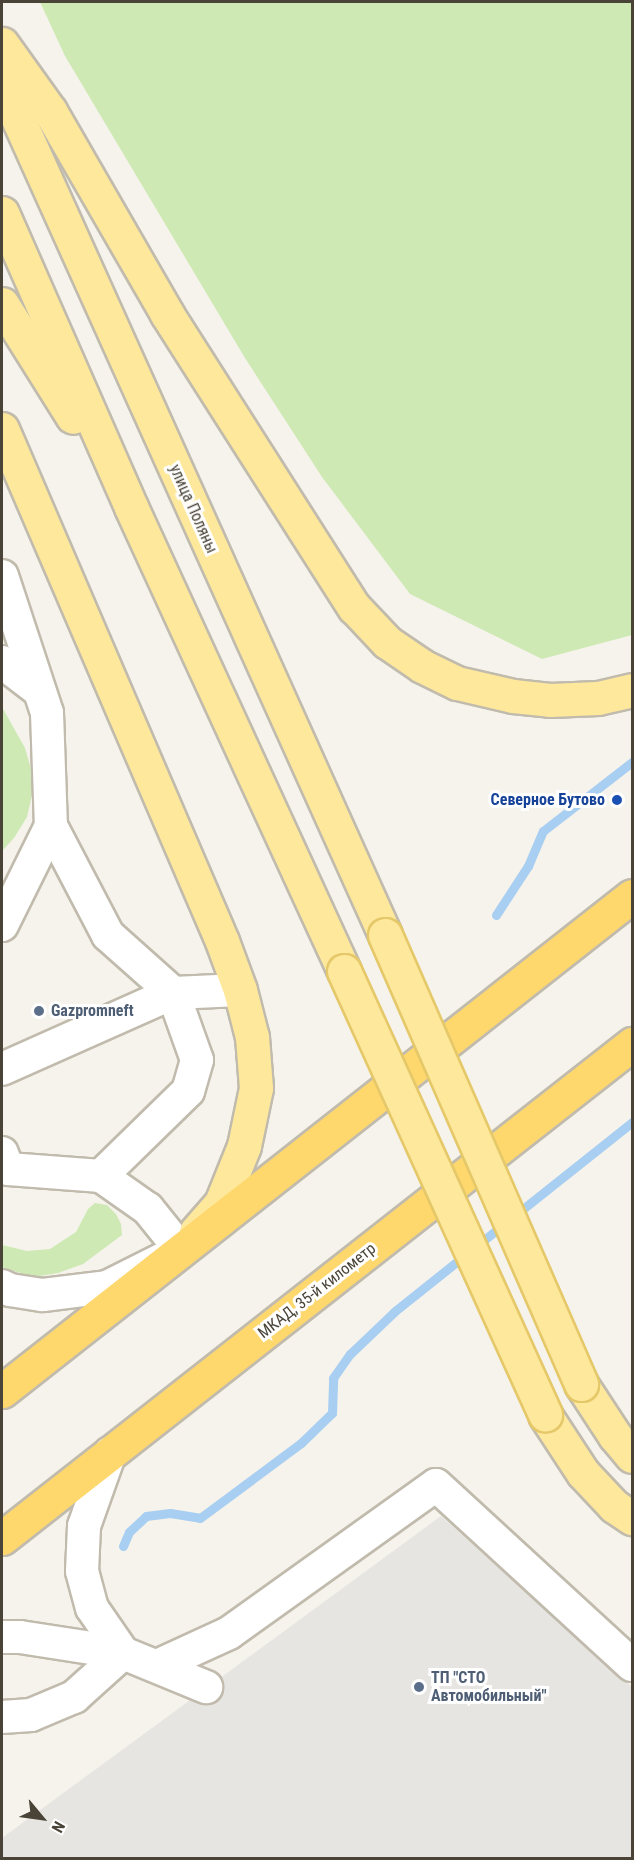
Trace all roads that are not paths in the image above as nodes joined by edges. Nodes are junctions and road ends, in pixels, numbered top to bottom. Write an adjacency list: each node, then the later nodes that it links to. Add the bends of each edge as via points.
1 (2, 44): 10 (main road, via 50,111 167,314 354,607 387,642 422,666 457,682 513,696 550,700 598,698)
2 (2, 83): 26 (main road, улица Поляны, bridge, via 385,935 581,1384)
3 (2, 213): 6 (main road)
4 (2, 304): 6 (main road)
5 (2, 429): 14 (main road)
6 (131, 507): 27 (main road, bridge, via 545,1415 583,1473 614,1506)
7 (2, 576): 9 (street)
8 (2, 662): 9 (street)
9 (37, 689): 11 (street, via 47,713)
10 (633, 690)
11 (51, 826): 13 (street); 15 (street, via 108,935)
12 (633, 896): 22 (highway)
13 (2, 925)
14 (240, 990): 15 (street); 22 (main road, via 252,1037 256,1088 244,1146 221,1203)
15 (173, 993): 18 (street); 21 (street, via 197,1060 188,1091)
16 (633, 1044): 19 (highway, МКАД, 35-й километр)
17 (633, 1059): 19 (main road)
18 (2, 1068)
19 (582, 1083): 25 (highway, МКАД, 35-й километр)
20 (2, 1154): 21 (street, via 8,1169)
21 (101, 1176): 22 (street, via 148,1209)
22 (181, 1250): 23 (street, via 107,1287 43,1295); 24 (highway)
23 (2, 1286)
24 (2, 1391)
25 (110, 1454): 28 (highway, МКАД, 35-й километр); 30 (street, via 84,1526 82,1571 92,1608)
26 (633, 1456)
27 (633, 1518)
28 (2, 1538)
29 (2, 1637): 30 (street)
30 (123, 1653): 32 (street); 34 (street, via 74,1697 31,1715)
31 (633, 1665): 32 (street, via 436,1485 229,1633)
32 (157, 1666): 33 (street)
33 (206, 1687)
34 (2, 1717)

